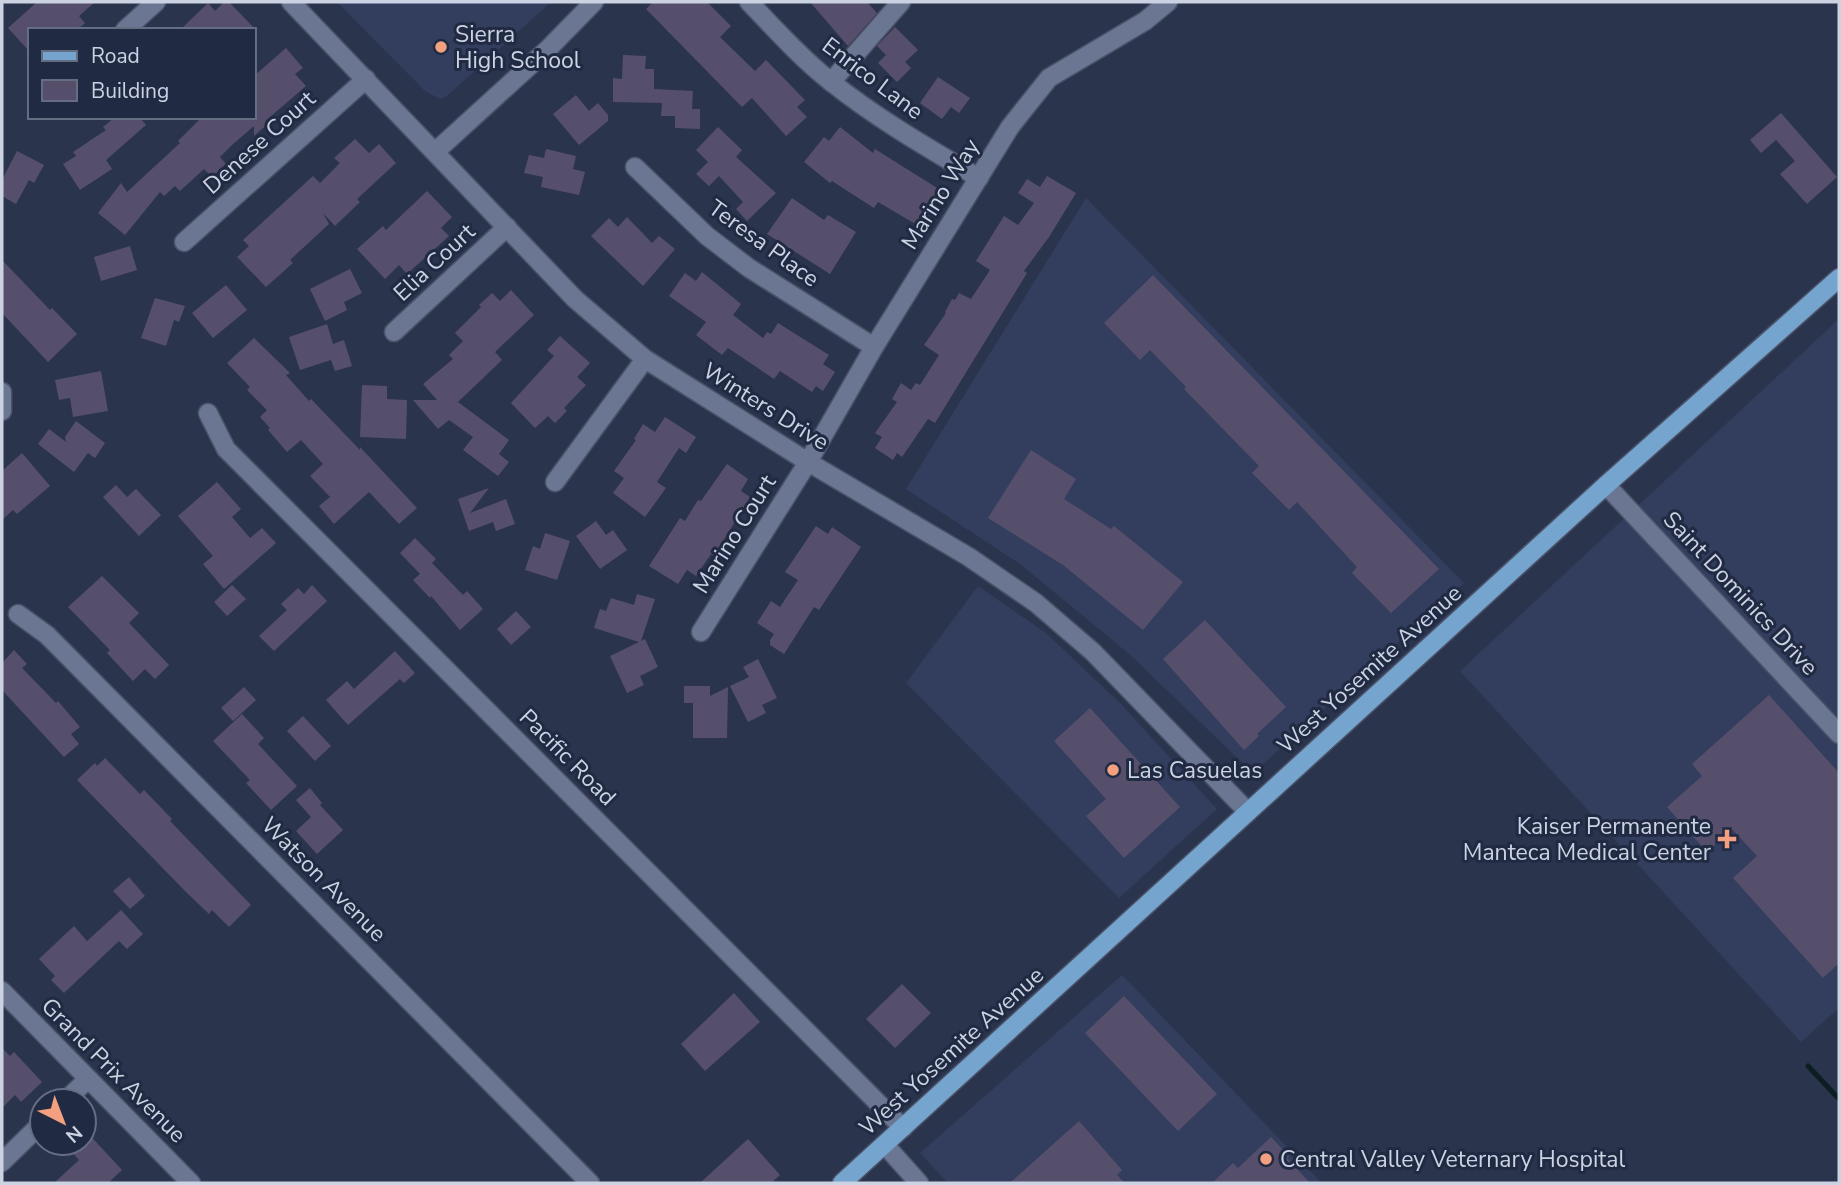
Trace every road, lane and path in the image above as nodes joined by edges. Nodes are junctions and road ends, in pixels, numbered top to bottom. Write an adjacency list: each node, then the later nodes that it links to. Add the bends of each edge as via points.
1 (156, 2): 7 (street)
2 (290, 2): 8 (street, Winters Drive)
3 (594, 2): 10 (street)
4 (749, 2): 9 (street, Enrico Lane)
5 (901, 2): 9 (street)
6 (1168, 2): 12 (street, Marino Way, via 1145,21 1049,78 1010,127)
7 (127, 28)
8 (366, 79): 10 (street, Winters Drive); 14 (street, Denese Court)
9 (831, 82): 12 (street, Enrico Lane)
10 (435, 152): 13 (street, Winters Drive)
11 (635, 167): 17 (street, Teresa Place, via 748,268)
12 (979, 178): 17 (street, Marino Way)
13 (507, 227): 16 (street, Elia Court); 18 (street, Winters Drive, via 575,299)
14 (184, 242)
15 (1839, 278): 24 (main road, West Yosemite Avenue)
16 (394, 332)
17 (874, 347): 22 (street, Marino Way)
18 (645, 359): 22 (street, Winters Drive); 23 (street)
19 (2, 392): 20 (street)
20 (2, 411)
21 (208, 413): 32 (street, Pacific Road, via 226,449 243,467)
22 (808, 462): 26 (street, Marino Court); 28 (street, Winters Drive, via 969,557 1036,603 1093,652)
23 (555, 482)
24 (1606, 485): 27 (street, Saint Dominics Drive); 28 (main road, West Yosemite Avenue)
25 (18, 614): 37 (street, Watson Avenue, via 47,635)
26 (701, 632)
27 (1839, 734)
28 (1248, 813): 32 (main road, West Yosemite Avenue)
29 (2, 991): 30 (street, Grand Prix Avenue)
30 (88, 1079): 31 (street); 36 (street, Grand Prix Avenue)
31 (80, 1087)
32 (903, 1128): 34 (main road, West Yosemite Avenue)
33 (28, 1137): 35 (street)
34 (885, 1145): 38 (main road, West Yosemite Avenue); 39 (street)
35 (2, 1162)
36 (191, 1183)
37 (590, 1183)
38 (842, 1183)
39 (919, 1183)

